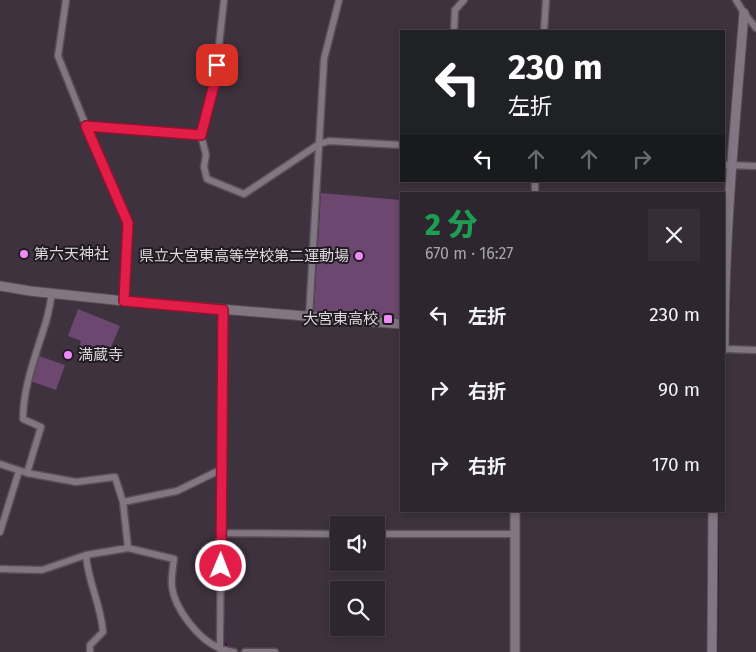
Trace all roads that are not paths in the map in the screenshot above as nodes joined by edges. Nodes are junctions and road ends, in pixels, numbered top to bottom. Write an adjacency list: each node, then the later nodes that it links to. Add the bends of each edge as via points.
1 (66, 0): 11 (street, via 58,56)
2 (224, 0): 12 (street, via 215,81)
3 (339, 0): 13 (street, via 324,59)
4 (464, 0): 9 (street, via 454,10)
5 (546, 0): 10 (street)
6 (736, 0): 7 (street)
7 (744, 13): 8 (street); 15 (street)
8 (756, 28)
9 (454, 30)
10 (544, 30)
11 (86, 126): 12 (street); 20 (street, via 128,223)
12 (201, 135): 13 (street, via 207,179 244,194)
13 (319, 144): 14 (street, via 329,141); 22 (street)
14 (400, 146)
15 (728, 165): 16 (street); 17 (street)
16 (756, 166)
17 (725, 270)
18 (0, 286): 19 (street)
19 (52, 293): 20 (street); 29 (street, via 23,407 23,419 42,427)
20 (124, 301): 21 (street)
21 (223, 310): 22 (street); 27 (street)
22 (309, 317): 23 (street)
23 (400, 324)
24 (725, 349): 25 (street)
25 (756, 350)
26 (0, 464): 28 (street)
27 (222, 469): 30 (street, via 177,491); 34 (street)
28 (19, 472): 29 (street); 33 (street)
29 (27, 474): 30 (street, via 76,482 115,477)
30 (122, 502): 38 (street)
31 (515, 512): 37 (street)
32 (713, 512): 47 (street)
33 (0, 532)
34 (221, 533): 35 (street); 41 (street)
35 (330, 534)
36 (385, 534): 37 (street)
37 (515, 534): 46 (street)
38 (128, 548): 39 (street); 41 (street, via 174,559 172,586 179,607 194,630)
39 (86, 555): 40 (street, via 42,570); 42 (street, via 103,632 90,645)
40 (0, 569)
41 (220, 649): 43 (street)
42 (90, 652)
43 (234, 652)
44 (245, 652): 45 (street)
45 (275, 652)
46 (515, 652)
47 (712, 652)

